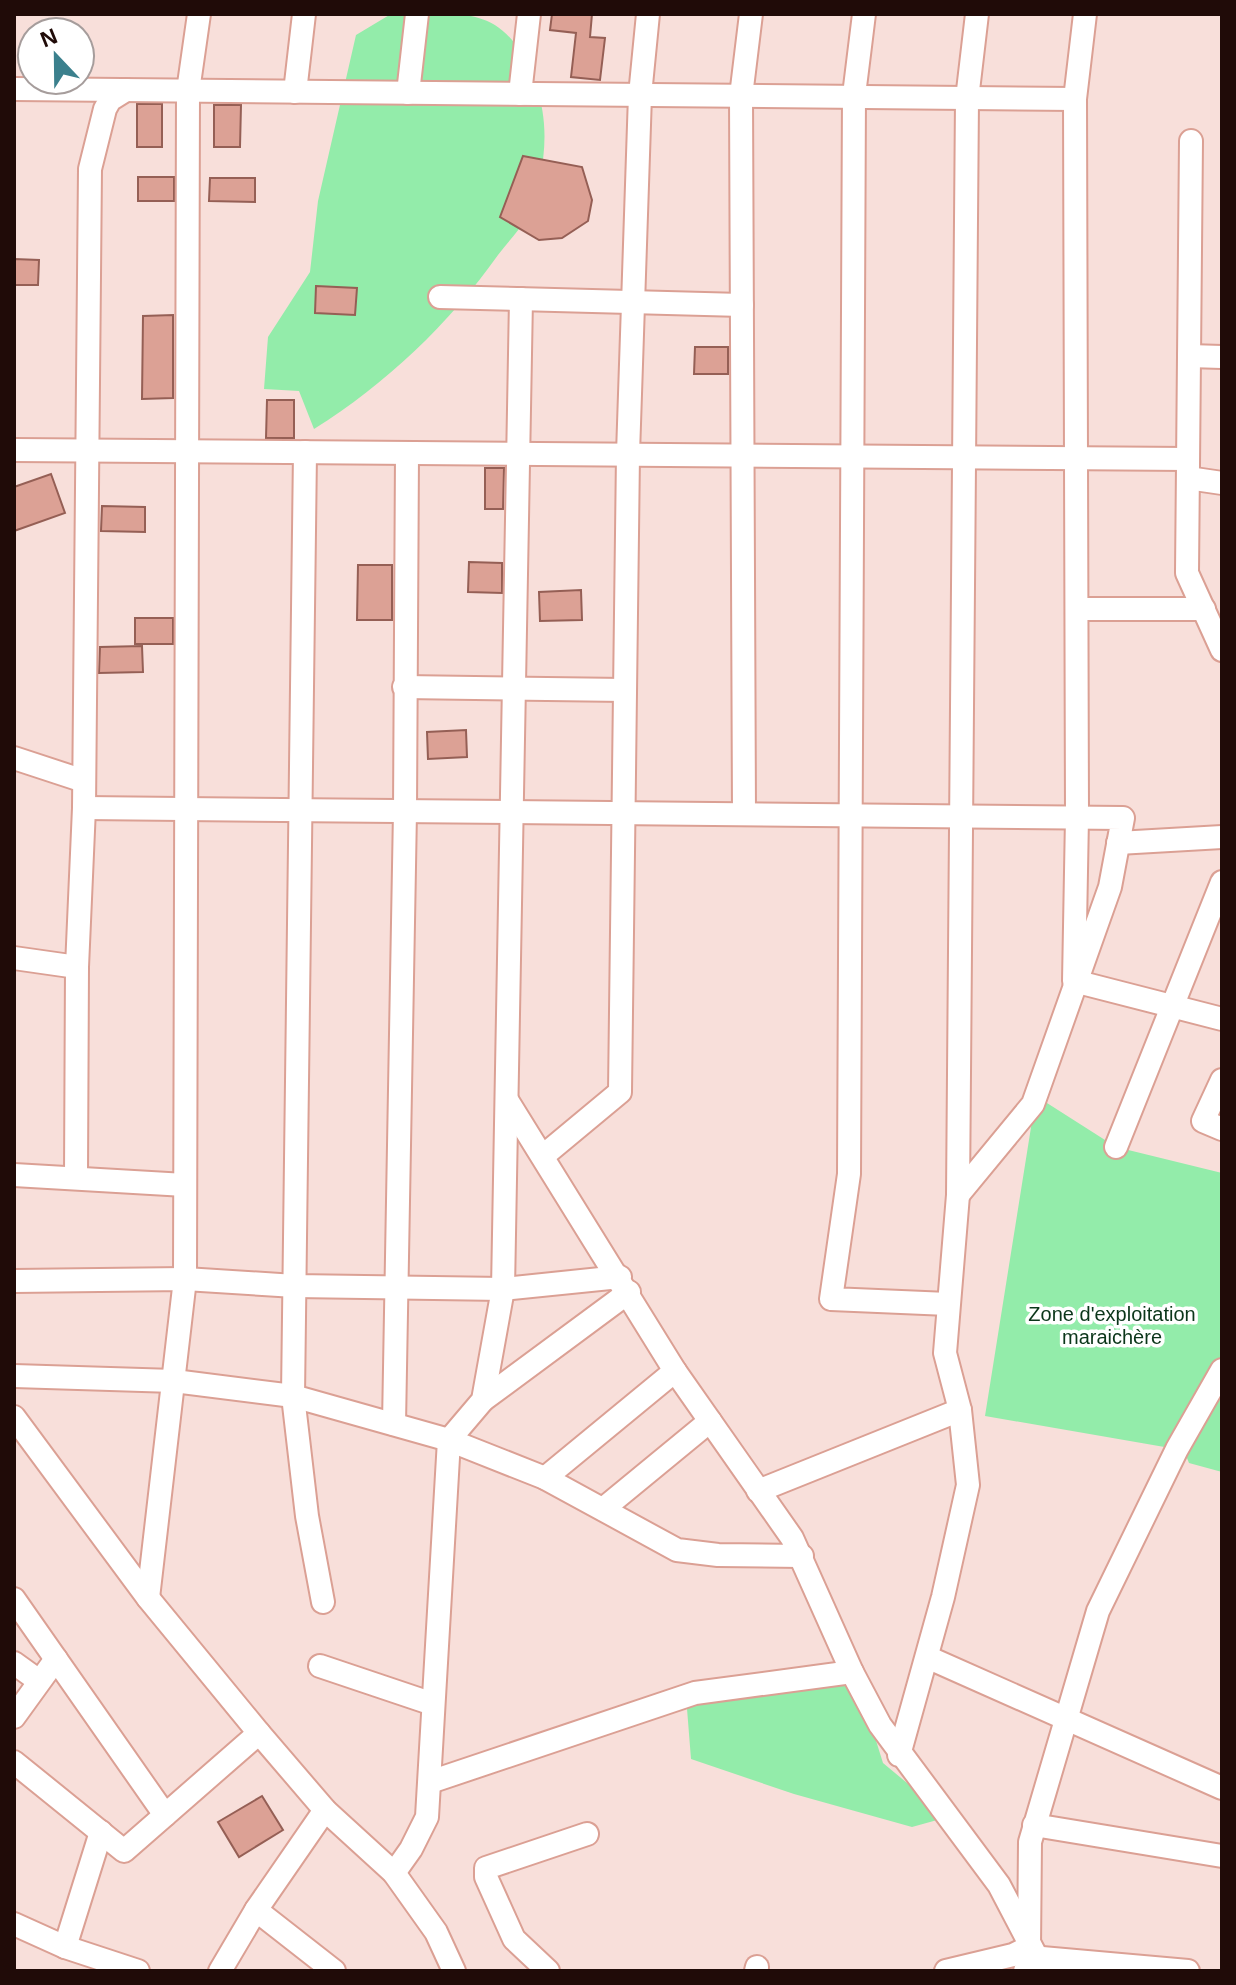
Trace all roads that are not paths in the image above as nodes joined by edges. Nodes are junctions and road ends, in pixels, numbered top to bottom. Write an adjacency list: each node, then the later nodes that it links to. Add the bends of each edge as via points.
1 (199, 14): 12 (street)
2 (304, 14): 13 (street)
3 (417, 14): 14 (street)
4 (529, 14): 15 (street)
5 (648, 14): 16 (street)
6 (751, 14): 18 (street)
7 (864, 14): 17 (street)
8 (977, 14): 19 (street)
9 (1085, 14): 20 (street)
10 (14, 89): 11 (street)
11 (126, 90): 12 (street); 29 (street, via 110,100 90,160)
12 (188, 91): 13 (street); 30 (street)
13 (295, 92): 14 (street)
14 (408, 93): 15 (street)
15 (520, 94): 16 (street)
16 (640, 95): 18 (street); 24 (street)
17 (854, 95): 18 (street); 19 (street); 36 (street)
18 (741, 96): 25 (street)
19 (967, 99): 20 (street); 37 (street)
20 (1075, 99): 38 (street)
21 (1191, 141): 26 (street)
22 (440, 297): 23 (street)
23 (521, 299): 24 (street); 33 (street)
24 (633, 302): 25 (street); 34 (street)
25 (742, 305): 35 (street)
26 (1189, 356): 27 (street); 39 (street)
27 (1222, 357)
28 (14, 450): 29 (street)
29 (87, 450): 30 (street); 48 (street)
30 (187, 451): 31 (street); 50 (street)
31 (305, 452): 32 (street); 51 (street)
32 (407, 453): 33 (street); 44 (street)
33 (519, 453): 34 (street); 45 (street)
34 (628, 454): 35 (street); 46 (street)
35 (743, 455): 36 (street); 55 (street)
36 (853, 456): 37 (street); 56 (street)
37 (964, 457): 38 (street); 57 (street)
38 (1076, 458): 39 (street); 41 (street)
39 (1188, 469): 40 (street); 42 (street, via 1187,573)
40 (1222, 483)
41 (1077, 609): 42 (street); 58 (street)
42 (1204, 609): 43 (street)
43 (1222, 650)
44 (404, 687): 45 (street); 52 (street)
45 (514, 688): 46 (street); 53 (street)
46 (625, 690): 54 (street)
47 (14, 758): 48 (street)
48 (84, 781): 49 (street)
49 (84, 808): 50 (street); 63 (street)
50 (186, 809): 51 (street); 74 (street)
51 (300, 810): 52 (street); 79 (street)
52 (405, 811): 53 (street); 80 (street)
53 (512, 812): 54 (street); 68 (street)
54 (624, 813): 55 (street); 71 (street, via 620,1092)
55 (744, 814): 56 (street)
56 (851, 815): 57 (street); 82 (street, via 849,1174 831,1299)
57 (961, 816): 58 (street); 75 (street)
58 (1077, 817): 60 (street, via 1123,818); 64 (street)
59 (1222, 837): 60 (street)
60 (1118, 843): 64 (street, via 1110,887)
61 (1222, 882): 65 (street)
62 (14, 958): 63 (street)
63 (77, 967): 73 (street)
64 (1074, 981): 65 (street); 75 (street, via 1033,1104)
65 (1171, 1008): 66 (street); 70 (street)
66 (1222, 1019)
67 (1222, 1080): 69 (street, via 1203,1121)
68 (507, 1100): 71 (street); 81 (street)
69 (1222, 1129)
70 (1116, 1147)
71 (543, 1156): 78 (street)
72 (14, 1175): 73 (street)
73 (76, 1176): 74 (street)
74 (185, 1185): 76 (street)
75 (958, 1195): 82 (street)
76 (185, 1279): 77 (street); 79 (street); 86 (street)
77 (14, 1281)
78 (624, 1284): 81 (street); 84 (street); 88 (street)
79 (295, 1286): 80 (street); 87 (street)
80 (397, 1288): 81 (street); 92 (street)
81 (503, 1289): 88 (street)
82 (948, 1304): 89 (street, via 946,1366)
83 (1222, 1370): 109 (street, via 1098,1611)
84 (675, 1371): 91 (street); 94 (street)
85 (14, 1376): 86 (street)
86 (174, 1381): 87 (street); 98 (street)
87 (293, 1396): 92 (street); 100 (street)
88 (483, 1400): 93 (street)
89 (960, 1410): 95 (street); 101 (street, via 968,1457 966,1509)
90 (14, 1417): 98 (street)
91 (710, 1421): 95 (street); 96 (street)
92 (394, 1424): 93 (street)
93 (449, 1440): 94 (street); 107 (street)
94 (545, 1478): 96 (street)
95 (758, 1491): 97 (street)
96 (603, 1509): 97 (street, via 677,1550)
97 (802, 1556): 105 (street)
98 (148, 1598): 110 (street)
99 (14, 1599): 102 (street)
100 (323, 1602)
101 (927, 1657): 109 (street); 111 (street)
102 (56, 1659): 106 (street); 116 (street)
103 (14, 1663): 106 (street)
104 (320, 1666): 107 (street)
105 (852, 1672): 111 (street); 113 (street, via 695,1693)
106 (39, 1681): 108 (street)
107 (433, 1704): 113 (street)
108 (14, 1717)
109 (1066, 1719): 114 (street); 117 (street)
110 (259, 1733): 115 (street); 116 (street)
111 (899, 1755): 124 (street, via 999,1885)
112 (14, 1762): 118 (street)
113 (430, 1782): 121 (street, via 427,1817)
114 (1222, 1788)
115 (325, 1810): 121 (street); 122 (street)
116 (165, 1815): 118 (street, via 124,1851)
117 (1034, 1825): 120 (street); 124 (street)
118 (101, 1832): 125 (street)
119 (587, 1834): 132 (street, via 486,1868 514,1939)
120 (1222, 1856)
121 (394, 1873): 131 (street, via 436,1932)
122 (256, 1910): 126 (street); 129 (street)
123 (14, 1924): 125 (street)
124 (1028, 1934): 127 (street); 133 (street, via 1029,1947 1013,1955)
125 (65, 1947): 128 (street)
126 (308, 1963): 130 (street)
127 (1035, 1967): 134 (street)
128 (138, 1971)
129 (220, 1971)
130 (334, 1971)
131 (454, 1971)
132 (548, 1971)
133 (946, 1971)
134 (1188, 1971)

